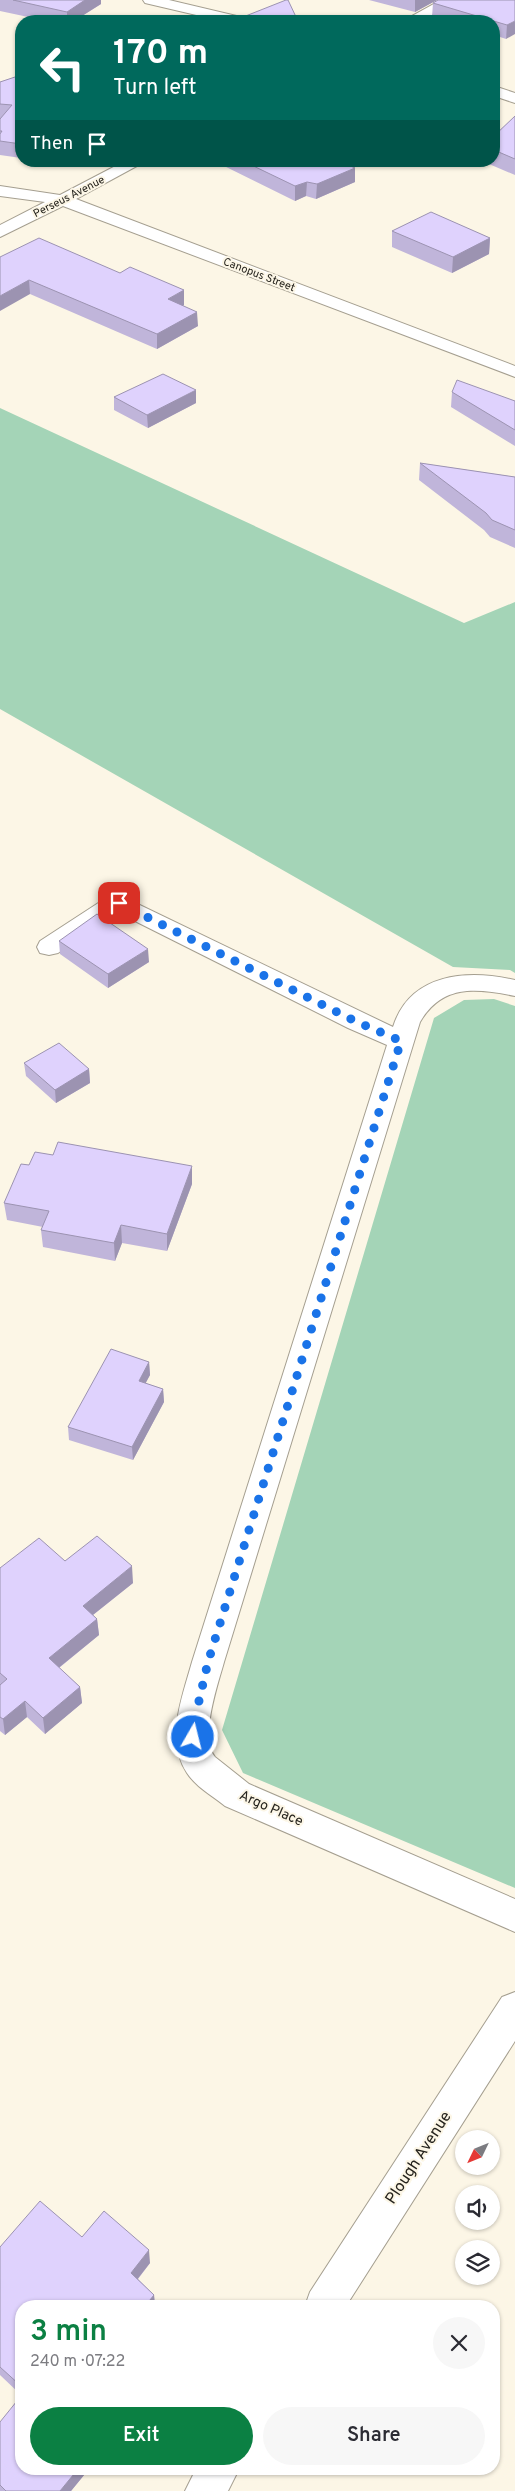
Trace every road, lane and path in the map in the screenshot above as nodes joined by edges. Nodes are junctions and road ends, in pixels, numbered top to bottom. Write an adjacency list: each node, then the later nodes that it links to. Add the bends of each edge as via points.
1 (150, 0): 3 (street)
2 (452, 0): 4 (street)
3 (214, 15)
4 (422, 15)
5 (500, 93): 6 (street)
6 (515, 98)
7 (126, 167): 9 (street, Perseus Avenue)
8 (0, 191): 9 (street, Canopus Street)
9 (63, 200): 10 (street, Perseus Avenue); 11 (street, Canopus Street)
10 (0, 232)
11 (515, 372)
12 (48, 947): 14 (street, via 119,903)
13 (515, 988): 14 (street, Argo Place, via 492,982 447,986 425,997 407,1022)
14 (401, 1041): 15 (street, Argo Place, via 208,1662 193,1727 193,1747 197,1762 237,1795)
15 (515, 1916)
16 (515, 2009): 17 (street, Plough Avenue)
17 (328, 2300)
18 (215, 2475): 19 (street)
19 (205, 2491)

